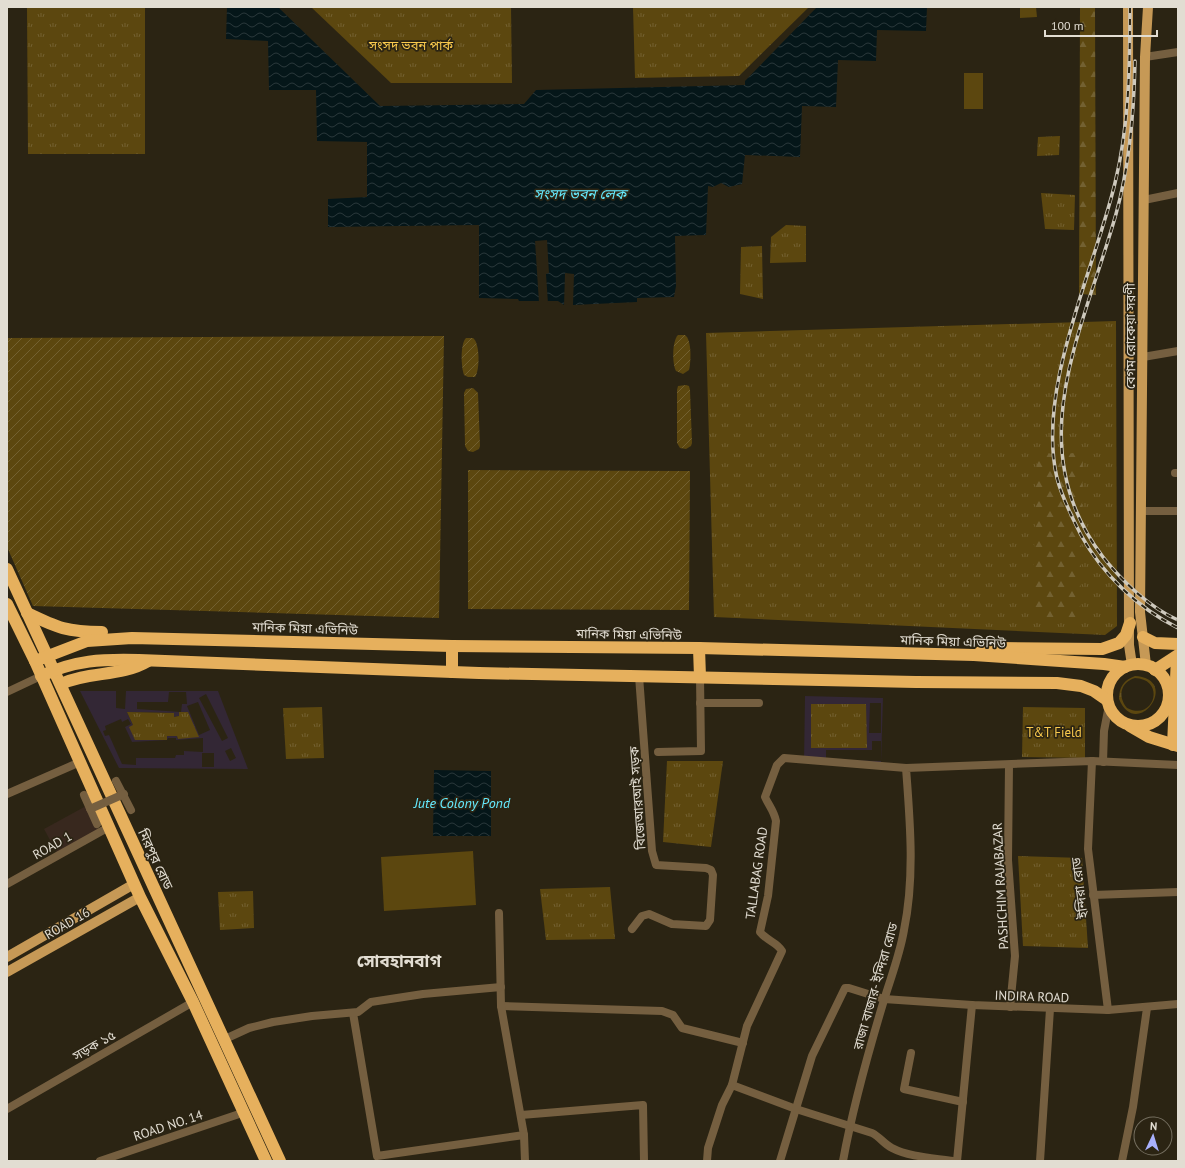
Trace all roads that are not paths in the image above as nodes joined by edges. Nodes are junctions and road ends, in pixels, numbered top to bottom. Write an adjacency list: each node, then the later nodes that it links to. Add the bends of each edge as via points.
1 (1128, 7): 14 (main road, বেগম রোকেয়া সরণী)
2 (1148, 7): 4 (main road, বেগম রোকেয়া সরণী)
3 (1178, 52): 4 (street)
4 (1145, 57): 6 (main road, বেগম রোকেয়া সরণী)
5 (1178, 193): 6 (street)
6 (1144, 200): 8 (main road, বেগম রোকেয়া সরণী)
7 (1178, 351): 8 (street)
8 (1143, 357): 9 (main road, বেগম রোকেয়া সরণী)
9 (1141, 511): 10 (street); 15 (main road, বেগম রোকেয়া সরণী, via 1140,612)
10 (1178, 511)
11 (7, 569): 13 (highway, মিরপুর রোড)
12 (8, 609): 24 (highway, মিরপুর রোড)
13 (27, 613): 16 (highway, মানিক মিয়া এভিনিউ, via 56,628 75,632 103,632); 20 (highway, মিরপুর রোড)
14 (1130, 623): 21 (highway, via 1122,639 1110,648 993,648); 25 (main road, বেগম রোকেয়া সরণী)
15 (1143, 637): 17 (highway, via 1151,642); 26 (main road, বেগম রোকেয়া সরণী)
16 (132, 638): 18 (highway, মানিক মিয়া এভিনিউ); 20 (highway, মানিক মিয়া এভিনিউ, via 87,641)
17 (1178, 644)
18 (452, 646): 19 (highway, মানিক মিয়া এভিনিউ); 28 (highway)
19 (699, 648): 21 (highway, মানিক মিয়া এভিনিউ); 31 (highway)
20 (48, 654): 24 (highway, মানিক মিয়া এভিনিউ); 27 (highway, মিরপুর রোড)
21 (974, 655): 25 (highway, মানিক মিয়া এভিনিউ)
22 (1177, 656): 26 (highway); 38 (highway)
23 (149, 660): 27 (highway, via 90,661); 28 (highway); 32 (highway, via 136,668 82,676)
24 (35, 661): 29 (highway, মিরপুর রোড)
25 (1128, 666): 26 (highway); 36 (highway, via 1111,679 1107,693)
26 (1151, 668): 37 (highway, via 1167,685 1168,698 1165,710 1151,723 1138,726)
27 (55, 670): 29 (highway); 32 (highway, মিরপুর রোড)
28 (452, 672): 30 (highway)
29 (41, 676): 33 (street); 41 (highway, মিরপুর রোড)
30 (639, 676): 31 (highway); 61 (street, বিজেআরআই সড়ক, via 652,851 656,865 706,868 711,870 713,875 710,920 706,926 672,924 649,914 642,916)
31 (700, 677): 34 (street); 36 (highway, via 1070,684 1094,691)
32 (61, 684): 56 (highway, মিরপুর রোড)
33 (7, 692)
34 (700, 703): 35 (street); 39 (street, via 701,751)
35 (759, 703)
36 (1108, 703): 37 (highway, via 1116,717); 42 (street)
37 (1127, 724): 38 (highway)
38 (1175, 746)
39 (658, 752)
40 (1092, 761): 42 (street); 43 (street); 58 (street, ইন্দিরা রোড, via 1088,849)
41 (80, 762): 47 (street); 53 (highway, মিরপুর রোড)
42 (1103, 762): 44 (street)
43 (1009, 765): 45 (street); 70 (street, PASHCHIM RAJABAZAR, via 1008,860 1015,956)
44 (1178, 765)
45 (906, 768): 65 (street, রাজা বাজার- ইন্দিরা রোড, via 911,831 910,873 904,930); 76 (street, TALLABAG ROAD, via 784,758 777,765 765,798 774,811 776,821 768,896 760,932 782,951 754,1007)
46 (116, 781): 48 (street)
47 (7, 794)
48 (124, 794): 50 (street, bridge); 51 (street)
49 (84, 795): 50 (street)
50 (90, 809): 52 (street)
51 (131, 810)
52 (97, 824)
53 (109, 828): 54 (street, ROAD 1); 55 (highway, মিরপুর রোড)
54 (7, 884)
55 (134, 884): 59 (highway, মিরপুর রোড); 62 (main road, ROAD 16)
56 (154, 890): 59 (highway); 75 (highway, মিরপুর রোড)
57 (1178, 892): 58 (street)
58 (1093, 895): 73 (street, ইন্দিরা রোড)
59 (140, 897): 63 (main road, ROAD 16); 66 (highway, মিরপুর রোড)
60 (499, 913): 64 (street)
61 (632, 929)
62 (7, 957)
63 (7, 972)
64 (501, 987): 69 (street); 74 (street, via 422,994 371,1002)
65 (884, 999): 68 (street, INDIRA ROAD); 81 (street, INDIRA ROAD, via 845,988 812,1056); 85 (street, রাজা বাজার- ইন্দিরা রোড)
66 (192, 1002): 80 (street, সড়ক ১৫); 82 (highway, মিরপুর রোড)
67 (1178, 1004): 71 (street, INDIRA ROAD)
68 (972, 1005): 70 (street, INDIRA ROAD); 79 (street)
69 (502, 1006): 76 (street, via 662,1011 673,1015 682,1028); 83 (street)
70 (1010, 1007): 72 (street, INDIRA ROAD)
71 (1147, 1008): 73 (street, INDIRA ROAD); 99 (street, via 1133,1107)
72 (1050, 1009): 73 (street, INDIRA ROAD); 98 (street)
73 (1108, 1010)
74 (354, 1013): 75 (street, via 273,1022 248,1028); 87 (street, via 377,1156)
75 (225, 1039): 84 (highway, মিরপুর রোড)
76 (743, 1043): 78 (street, TALLABAG ROAD)
77 (911, 1053): 79 (street, via 904,1089)
78 (732, 1085): 81 (street); 93 (street, TALLABAG ROAD, via 722,1105 708,1148)
79 (962, 1102): 97 (street)
80 (7, 1109)
81 (796, 1109): 85 (street); 94 (street)
82 (245, 1112): 84 (highway, মিরপুর রোড); 88 (street, ROAD NO. 14)
83 (521, 1115): 86 (street); 92 (street, via 642,1105)
84 (258, 1127): 89 (highway, মিরপুর রোড); 90 (highway, মিরপুর রোড)
85 (849, 1127): 95 (street, রাজা বাজার- ইন্দিরা রোড); 96 (street, via 880,1137 891,1147 903,1152)
86 (524, 1135): 87 (street); 91 (street)
87 (395, 1157)
88 (100, 1161)
89 (266, 1161)
90 (280, 1161)
91 (525, 1161)
92 (644, 1161)
93 (707, 1161)
94 (780, 1161)
95 (843, 1161)
96 (953, 1161)
97 (957, 1161)
98 (1040, 1161)
99 (1122, 1161)

